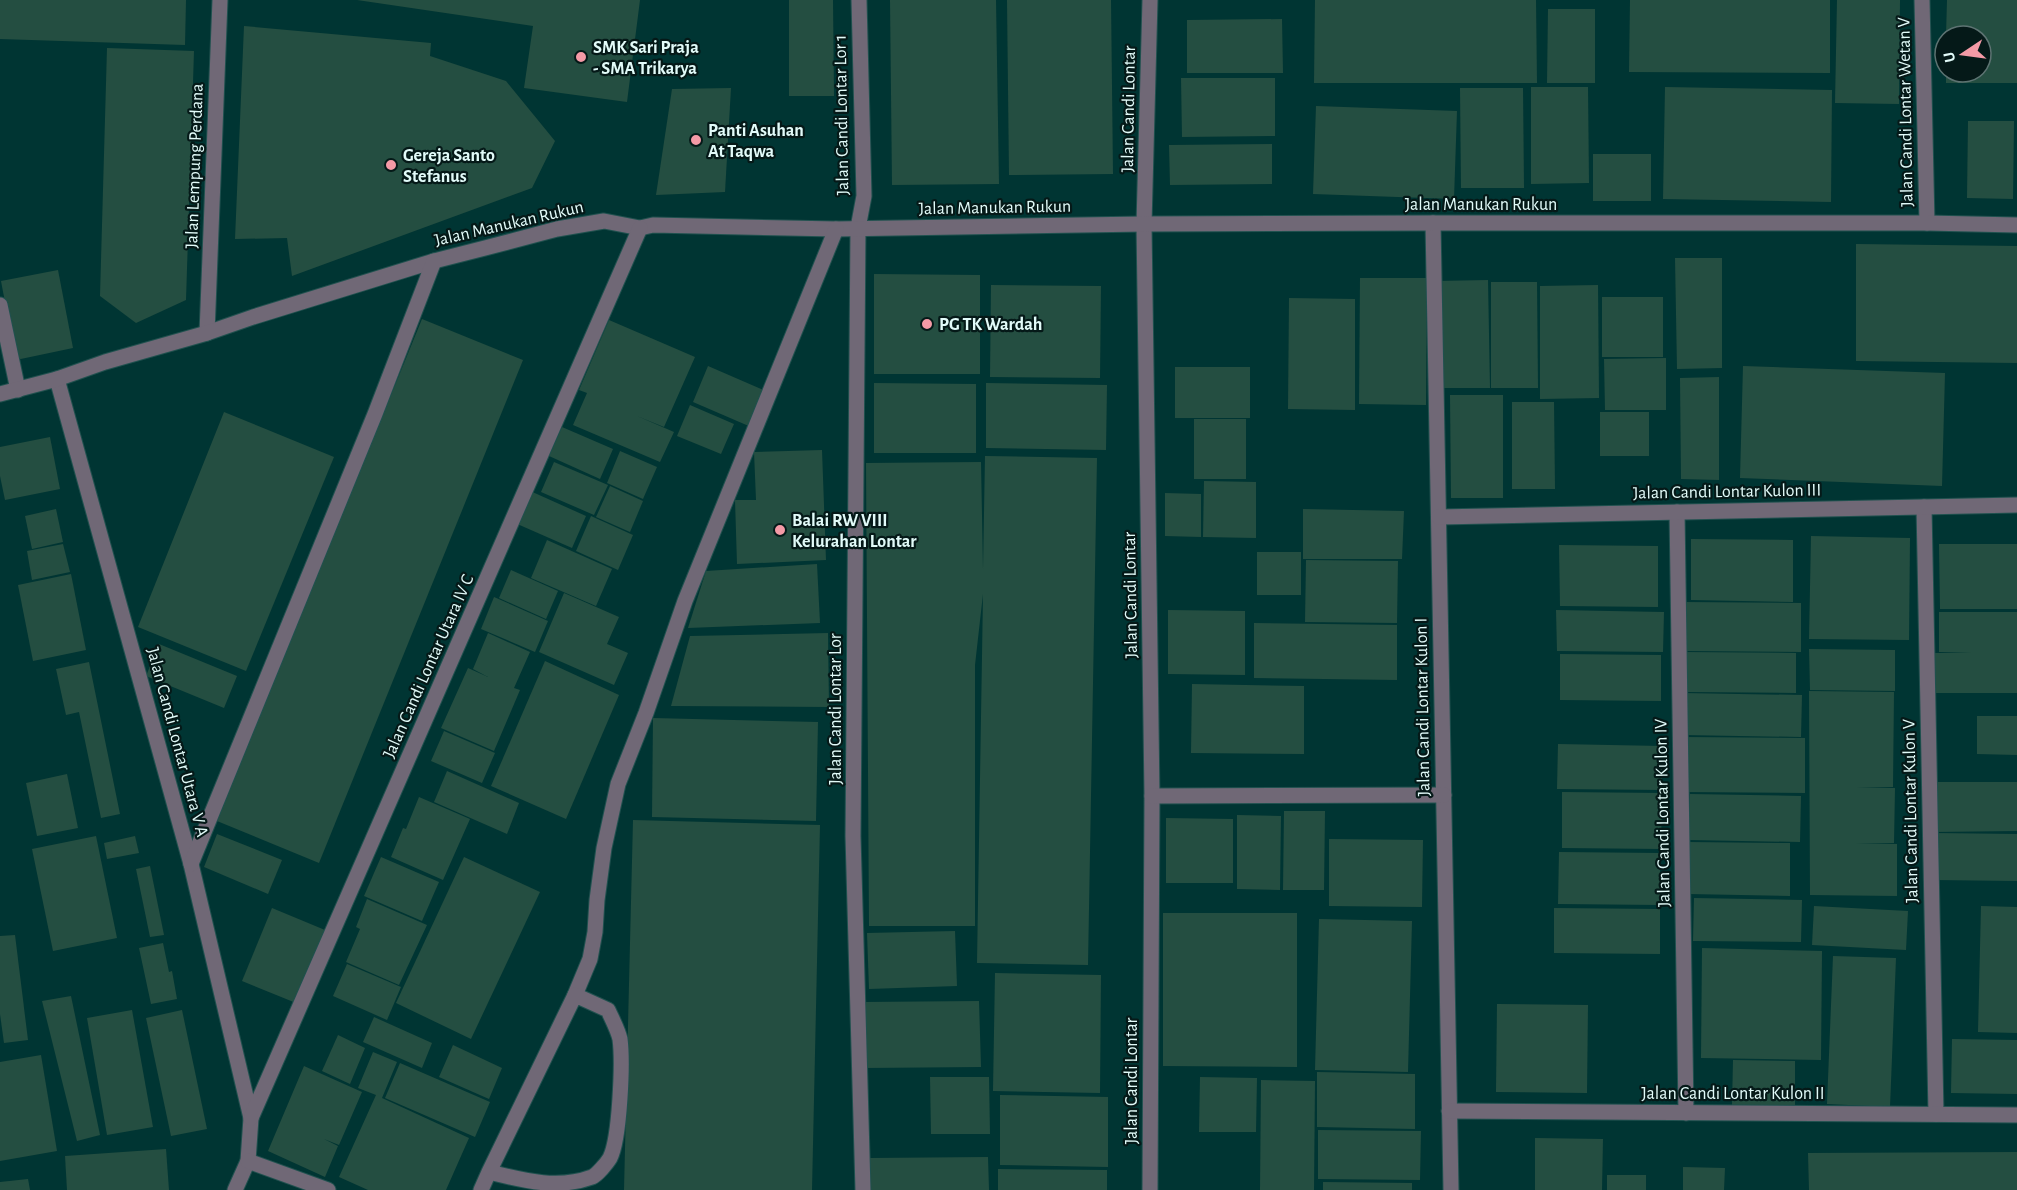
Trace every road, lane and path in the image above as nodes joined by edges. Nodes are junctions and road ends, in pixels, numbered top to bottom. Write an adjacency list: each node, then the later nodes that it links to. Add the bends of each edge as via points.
1 (220, 0): 14 (street, Jalan Lempung Perdana)
2 (859, 0): 10 (street, Jalan Candi Lontar Lor 1, via 864,195)
3 (1150, 0): 7 (street, Jalan Candi Lontar)
4 (1922, 0): 6 (street, Jalan Candi Lontar Wetan V)
5 (1433, 223): 6 (street, Jalan Manukan Rukun); 7 (street, Jalan Manukan Rukun); 21 (street, Jalan Candi Lontar Kulon I)
6 (1927, 223): 8 (street, Jalan Manukan Rukun)
7 (1144, 224): 10 (street, Jalan Manukan Rukun); 23 (street, Jalan Candi Lontar)
8 (2017, 225)
9 (640, 228): 11 (street, Jalan Manukan Rukun, via 653,225); 12 (street, Jalan Manukan Rukun, via 604,221); 30 (street, Jalan Candi Lontar Utara IV C)
10 (858, 228): 11 (street, Jalan Manukan Rukun); 36 (street, Jalan Candi Lontar Lor, via 853,836)
11 (836, 229): 25 (street, via 685,601 618,784 604,848 590,959)
12 (434, 261): 14 (street, Jalan Manukan Rukun); 24 (street)
13 (0, 305): 16 (street)
14 (207, 333): 15 (street, Jalan Manukan Rukun)
15 (57, 379): 16 (street, Jalan Manukan Rukun); 24 (street, Jalan Candi Lontar Utara V A)
16 (18, 390): 17 (street, Jalan Manukan Rukun)
17 (0, 394)
18 (2017, 505): 19 (street, Jalan Candi Lontar Kulon III)
19 (1924, 507): 20 (street, Jalan Candi Lontar Kulon III); 28 (street, Jalan Candi Lontar Kulon V)
20 (1677, 512): 21 (street, Jalan Candi Lontar Kulon III); 27 (street, Jalan Candi Lontar Kulon IV)
21 (1439, 517): 22 (street, Jalan Candi Lontar Kulon I)
22 (1444, 795): 23 (street); 26 (street, Jalan Candi Lontar Kulon I)
23 (1152, 796): 37 (street, Jalan Candi Lontar)
24 (191, 864): 30 (street, Jalan Candi Lontar Utara V A)
25 (575, 995): 32 (street); 32 (street, via 608,1010 620,1038 617,1129 610,1158 594,1177 563,1184 535,1183)
26 (1449, 1111): 27 (street, Jalan Candi Lontar Kulon II); 38 (street, Jalan Candi Lontar Kulon I)
27 (1686, 1113): 28 (street, Jalan Candi Lontar Kulon II)
28 (1936, 1114): 29 (street, Jalan Candi Lontar Kulon II)
29 (2017, 1114)
30 (251, 1118): 31 (street)
31 (248, 1161): 33 (street); 34 (street)
32 (489, 1172): 35 (street)
33 (235, 1190)
34 (328, 1190)
35 (481, 1190)
36 (863, 1190)
37 (1150, 1190)
38 (1450, 1190)

